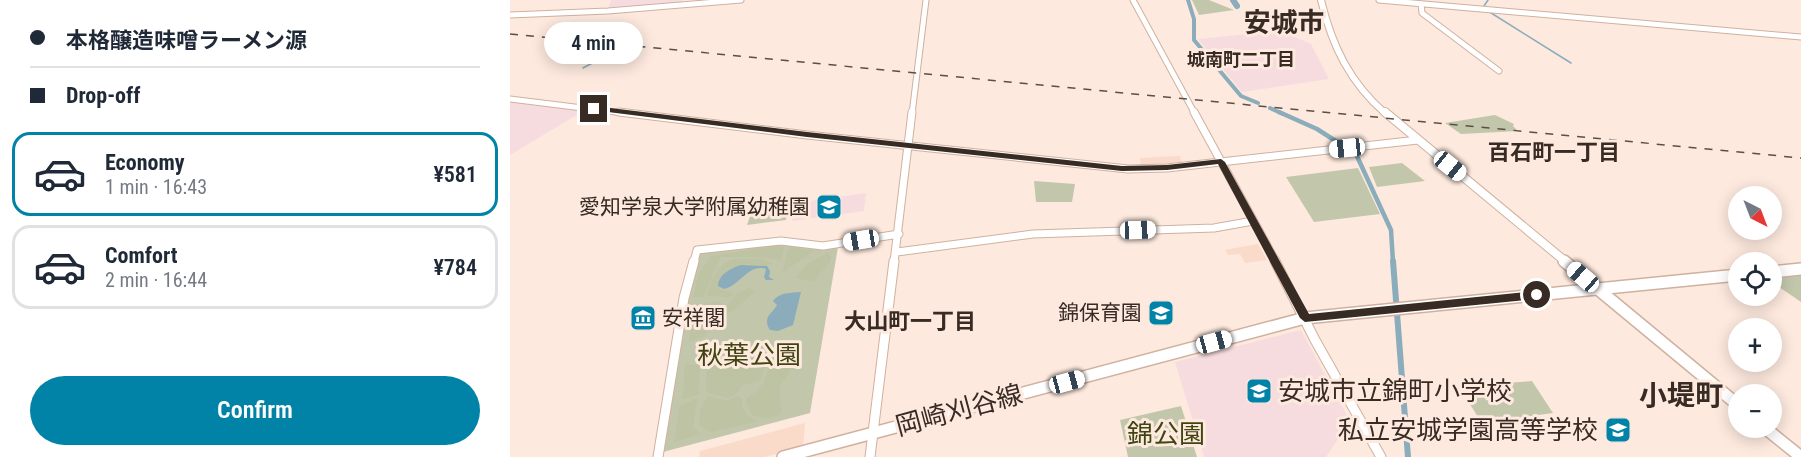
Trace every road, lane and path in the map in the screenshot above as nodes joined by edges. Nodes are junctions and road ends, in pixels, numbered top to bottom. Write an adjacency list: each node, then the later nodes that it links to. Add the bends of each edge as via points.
1 (741, 0): 7 (street)
2 (926, 0): 12 (street)
3 (1133, 0): 13 (street)
4 (1321, 0): 11 (main road, via 1340,59 1352,79 1371,101)
5 (1379, 0): 6 (street)
6 (1421, 4): 8 (street); 9 (street, via 1422,13)
7 (510, 15)
8 (1801, 37)
9 (1499, 71)
10 (510, 99): 12 (street)
11 (1418, 140): 13 (street); 20 (main road)
12 (909, 145): 13 (street, via 1122,168); 15 (street)
13 (1221, 162): 14 (street)
14 (1253, 221): 16 (street, via 1214,228 1033,234); 21 (street)
15 (899, 234): 16 (street); 25 (street, via 823,246 781,241 697,250 684,298)
16 (897, 252): 23 (street)
17 (1801, 269): 18 (main road)
18 (1782, 271)
19 (1728, 276): 20 (main road, 岡崎刈谷線)
20 (1598, 290): 21 (main road, 岡崎刈谷線); 22 (main road)
21 (1305, 318): 23 (main road, 岡崎刈谷線); 28 (street)
22 (1728, 397)
23 (873, 433): 26 (main road, 岡崎刈谷線); 27 (street)
24 (1778, 438): 29 (main road)
25 (658, 457)
26 (783, 457)
27 (870, 457)
28 (1381, 457)
29 (1801, 457)

